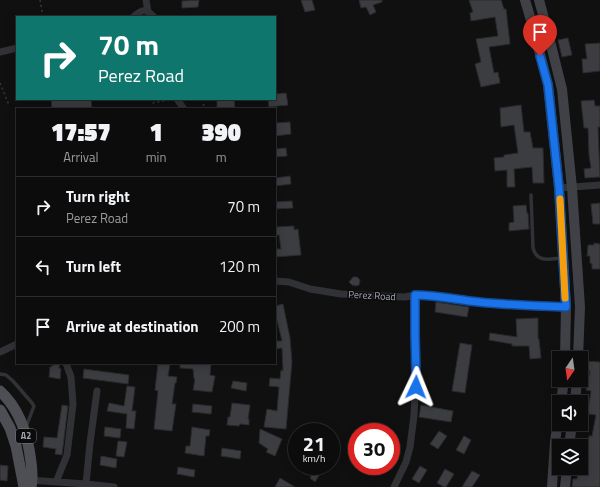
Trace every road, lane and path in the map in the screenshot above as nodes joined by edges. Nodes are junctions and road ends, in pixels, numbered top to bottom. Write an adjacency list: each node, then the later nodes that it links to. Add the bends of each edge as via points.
1 (40, 0): 6 (path)
2 (146, 0): 5 (street)
3 (525, 0): 17 (street, via 548,85)
4 (539, 0): 18 (street, via 562,89)
5 (151, 14): 7 (street, via 144,10)
6 (42, 16)
7 (134, 16)
8 (16, 48): 9 (street)
9 (0, 52)
10 (0, 83): 14 (path)
11 (150, 100): 12 (path, via 152,103)
12 (168, 100)
13 (175, 100): 15 (street)
14 (9, 105)
15 (183, 108)
16 (600, 185): 18 (street)
17 (559, 188): 18 (street); 20 (street)
18 (572, 188): 26 (street, via 580,307)
19 (531, 195): 20 (lane, via 534,253 545,260)
20 (563, 258): 23 (street)
21 (276, 281): 22 (street, Perez Road, via 340,294 404,297)
22 (415, 295): 23 (street, Perez Road, via 522,306); 41 (street, via 414,415 406,462)
23 (566, 307): 25 (street)
24 (16, 344): 27 (street)
25 (565, 351)
26 (578, 351)
27 (0, 352)
28 (66, 364): 37 (street, via 71,377 73,404 67,455)
29 (0, 374): 33 (lane, via 6,375 34,406)
30 (0, 391): 33 (main road, A2, via 17,412)
31 (97, 391): 39 (street)
32 (0, 410): 35 (main road, A2)
33 (25, 430): 35 (lane); 38 (main road, A2, via 30,450)
34 (557, 431): 42 (street)
35 (13, 437): 38 (main road, A2)
36 (566, 475): 43 (street)
37 (56, 482): 38 (street); 39 (street)
38 (27, 484)
39 (86, 484): 40 (street)
40 (114, 487)
41 (394, 487)
42 (552, 487)
43 (564, 487)

